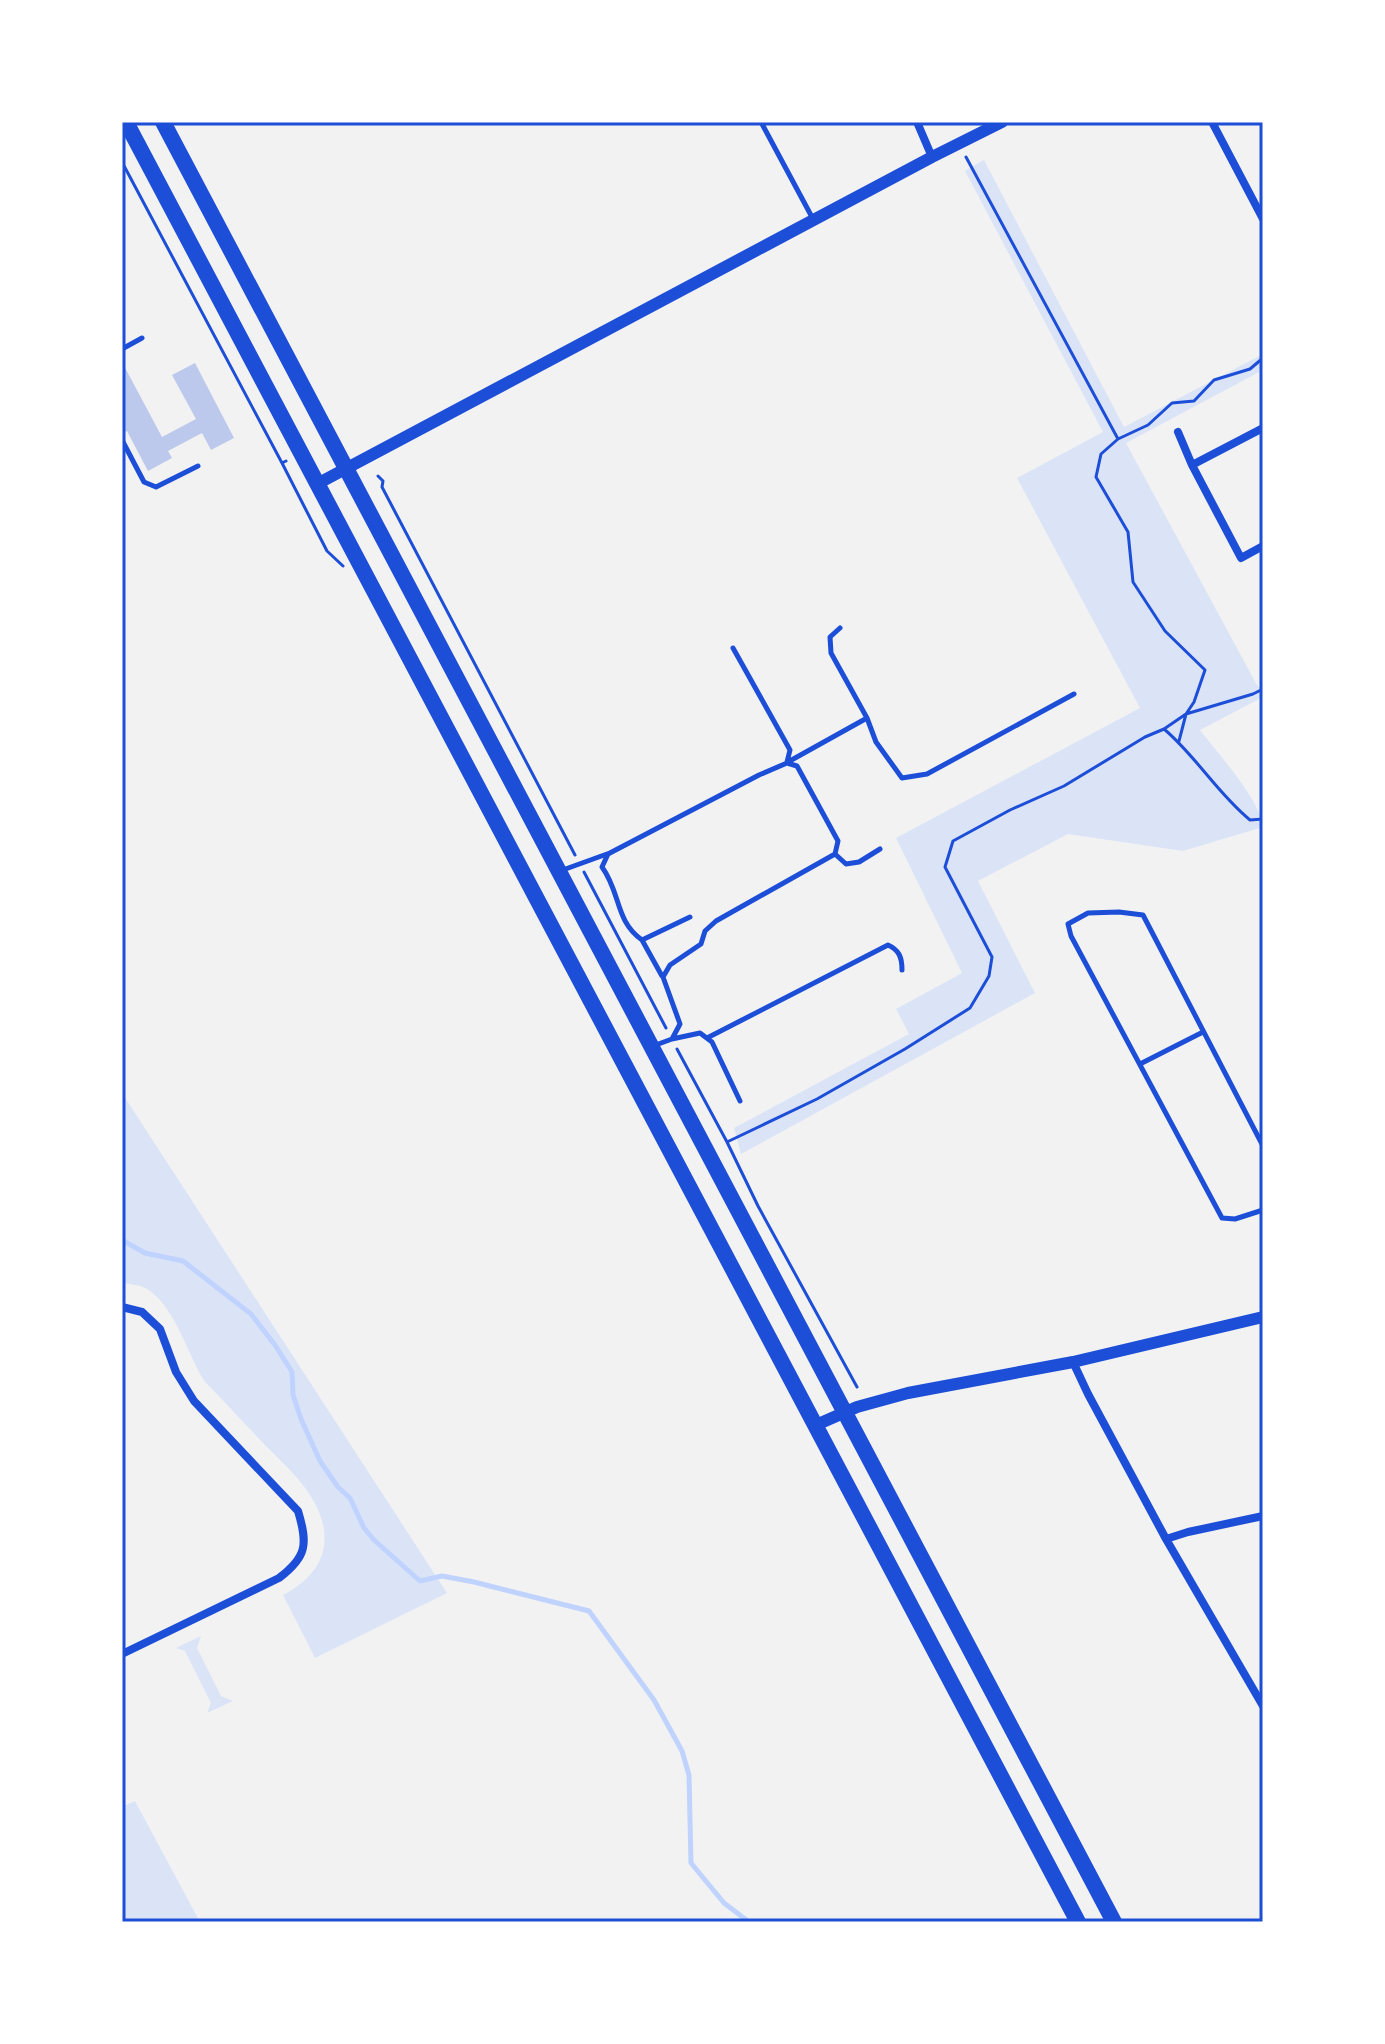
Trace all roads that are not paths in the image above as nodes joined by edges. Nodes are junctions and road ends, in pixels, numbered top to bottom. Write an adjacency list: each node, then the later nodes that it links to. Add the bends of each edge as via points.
1 (126, 122): 18 (main road)
2 (163, 122): 17 (main road)
3 (761, 122): 9 (lane)
4 (917, 122): 7 (street)
5 (1002, 122): 7 (street)
6 (1212, 122): 8 (street)
7 (932, 157): 9 (street)
8 (1263, 219)
9 (813, 220): 17 (street)
10 (142, 338): 11 (lane)
11 (122, 349)
12 (1263, 428): 15 (street)
13 (1178, 432): 15 (street)
14 (122, 440): 16 (lane, via 144,482 156,487)
15 (1192, 465): 19 (street, via 1241,558)
16 (198, 466)
17 (347, 468): 18 (street); 28 (main road)
18 (317, 484): 45 (main road)
19 (1263, 546)
20 (840, 628): 23 (lane, via 830,637 831,653)
21 (733, 648): 24 (lane, via 790,750)
22 (1074, 694): 23 (lane, via 927,774 902,778 876,742)
23 (867, 718): 24 (lane)
24 (787, 763): 26 (lane); 27 (lane, via 797,766 838,841)
25 (880, 849): 27 (lane, via 846,864)
26 (608, 854): 28 (lane); 30 (lane, via 602,867 612,880 622,918)
27 (835, 854): 32 (lane, via 716,921 701,944 670,965)
28 (559, 871): 36 (main road)
29 (690, 917): 30 (lane)
30 (642, 940): 32 (lane)
31 (902, 970): 34 (lane, via 896,948 888,945)
32 (663, 977): 35 (lane, via 680,1024)
33 (1204, 1032): 37 (lane); 37 (lane, via 1143,915 1088,913 1068,924 1071,936); 39 (lane)
34 (707, 1038): 35 (lane, via 700,1033); 38 (lane)
35 (672, 1039): 36 (lane)
36 (652, 1046): 44 (main road)
37 (1140, 1064): 40 (lane, via 1222,1218)
38 (740, 1101)
39 (1263, 1146)
40 (1263, 1210)
41 (122, 1307): 48 (street, via 142,1312 160,1329 194,1401 298,1511 304,1531 304,1552 279,1578)
42 (1263, 1317): 43 (street)
43 (1073, 1362): 44 (street, via 908,1393); 47 (street)
44 (845, 1412): 45 (street); 51 (main road)
45 (816, 1425): 50 (main road)
46 (1263, 1516): 47 (street)
47 (1166, 1539): 49 (street)
48 (122, 1654)
49 (1263, 1706)
50 (1078, 1922)
51 (1114, 1922)

